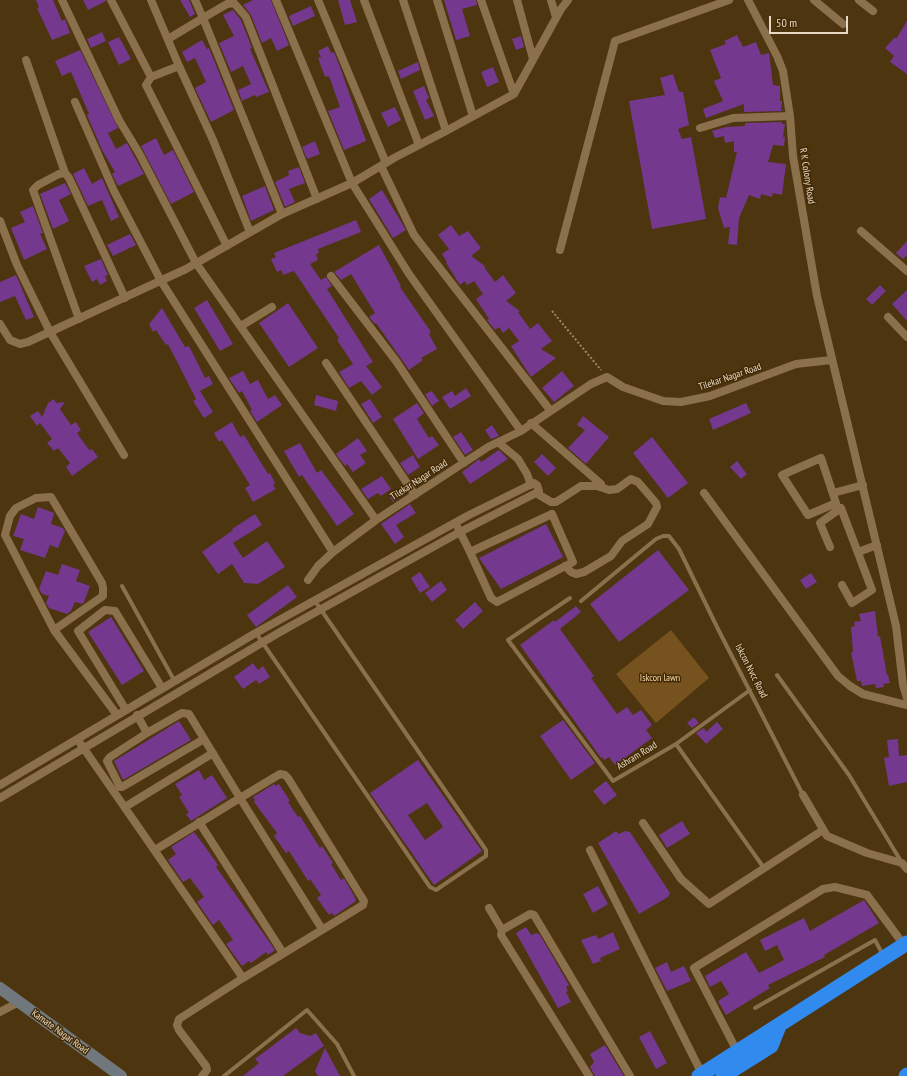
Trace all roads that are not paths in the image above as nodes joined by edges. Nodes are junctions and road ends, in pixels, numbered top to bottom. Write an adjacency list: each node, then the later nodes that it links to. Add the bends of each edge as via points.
1 (62, 0): 45 (street, via 119,120)
2 (111, 0): 27 (street)
3 (151, 0): 23 (street)
4 (195, 0): 20 (street)
5 (276, 0): 37 (street)
6 (318, 0): 35 (street)
7 (364, 0): 34 (street)
8 (403, 0): 33 (street)
9 (437, 0): 30 (street)
10 (481, 0): 28 (street)
11 (517, 0): 24 (street)
12 (551, 0): 21 (street)
13 (568, 0): 21 (street)
14 (729, 0): 44 (street, via 615,41)
15 (748, 0): 31 (street, R K Colony Road, via 783,72)
16 (814, 0): 22 (street)
17 (859, 0): 19 (street)
18 (234, 1): 20 (street); 38 (street, via 246,17)
19 (873, 11)
20 (203, 18): 23 (street); 39 (street)
21 (556, 18): 24 (street)
22 (843, 24)
23 (168, 39): 26 (street)
24 (533, 59): 28 (street)
25 (26, 60): 36 (street)
26 (178, 66): 27 (street); 42 (street, via 213,140)
27 (151, 77): 43 (street, via 146,85)
28 (514, 94): 30 (street)
29 (75, 102): 48 (street, via 114,191)
30 (473, 116): 33 (street)
31 (790, 116): 32 (street, via 733,118); 57 (street, R K Colony Road, via 793,156 817,296)
32 (700, 128)
33 (446, 131): 34 (street)
34 (419, 145): 35 (street)
35 (383, 164): 37 (street); 59 (street, via 414,235)
36 (65, 173): 49 (street); 52 (street, via 38,185 33,190)
37 (352, 183): 38 (street); 61 (street, via 409,274)
38 (316, 199): 39 (street)
39 (282, 214): 42 (street)
40 (0, 221): 55 (street, via 17,265)
41 (861, 231): 46 (street)
42 (250, 232): 43 (street)
43 (227, 246): 45 (street)
44 (560, 250)
45 (196, 263): 48 (street); 54 (street)
46 (906, 268)
47 (332, 276): 64 (street, via 396,361)
48 (161, 281): 49 (street); 77 (street)
49 (125, 298): 52 (street)
50 (272, 307): 54 (street)
51 (888, 317): 56 (street)
52 (79, 319): 55 (street)
53 (0, 324): 55 (street, via 10,340 20,344)
54 (241, 326): 72 (street)
55 (50, 332): 63 (street)
56 (907, 337)
57 (831, 360): 59 (street, Tilekar Nagar Road, via 796,364 710,396 681,402 663,401 623,387 607,377); 67 (street)
58 (326, 363): 71 (street)
59 (550, 410): 60 (street, Tilekar Nagar Road)
60 (532, 424): 61 (street, Tilekar Nagar Road); 65 (street)
61 (521, 431): 62 (street, Tilekar Nagar Road)
62 (499, 443): 64 (street, Tilekar Nagar Road); 66 (street, via 518,459)
63 (124, 455)
64 (464, 463): 71 (street, Tilekar Nagar Road)
65 (601, 484)
66 (531, 485): 68 (street, via 537,485 539,491); 73 (street)
67 (863, 485): 69 (street); 75 (street)
68 (536, 493): 74 (street); 80 (street, via 551,502 556,502 581,486 617,489 631,479 638,482 656,503 657,507 648,524 622,541 611,556 576,574)
69 (833, 493): 69 (street, via 836,503 808,515 782,475 821,458)
70 (704, 494): 96 (street, via 838,676 863,694)
71 (415, 495): 72 (street, Tilekar Nagar Road)
72 (376, 520): 77 (street, Tilekar Nagar Road)
73 (456, 523): 74 (street); 86 (street)
74 (460, 532): 78 (street); 87 (street)
75 (877, 545): 79 (street); 95 (street, via 896,626)
76 (830, 547): 79 (street, via 820,523 842,508)
77 (333, 552): 81 (street, Tilekar Nagar Road)
78 (470, 552): 80 (street, via 491,598 496,602); 80 (street, via 552,514 573,562)
79 (858, 552): 82 (street, via 872,590 852,603)
80 (565, 566)
81 (308, 580)
82 (842, 585)
83 (122, 586): 92 (lane)
84 (570, 598): 103 (lane, Ashram Road, via 508,640 613,781)
85 (582, 600): 94 (lane, Iskcon Nvcc Road, via 656,539 669,536 679,548)
86 (315, 601): 87 (lane); 89 (street)
87 (320, 610): 90 (street); 90 (lane, via 486,850 486,856 436,890 430,887)
88 (54, 630): 88 (street, via 5,535 10,516 16,508 36,498 51,497 103,588 103,596); 98 (street)
89 (256, 633): 90 (lane); 92 (street)
90 (261, 643): 99 (street)
91 (777, 675): 116 (lane, via 849,775)
92 (174, 680): 93 (street)
93 (162, 688): 97 (street); 97 (street, via 115,611 105,610 78,631)
94 (750, 690): 103 (lane); 107 (lane, Iskcon Nvcc Road)
95 (907, 698)
96 (907, 705)
97 (126, 710): 98 (street)
98 (117, 715): 101 (street)
99 (137, 716): 100 (street); 104 (street)
100 (147, 734): 102 (street, via 186,712); 102 (street, via 107,761 122,788)
101 (77, 738): 104 (street); 106 (street)
102 (204, 739): 105 (street)
103 (676, 744): 117 (lane)
104 (84, 748): 108 (street); 110 (street)
105 (213, 753): 109 (street); 110 (street)
106 (0, 785)
107 (803, 795): 113 (street, Iskcon Nvcc Road)
108 (0, 798)
109 (240, 798): 111 (street); 119 (street); 119 (street, via 280,774 285,775 342,862 364,901 363,905)
110 (125, 807): 114 (street)
111 (199, 822): 114 (street); 122 (street)
112 (643, 823): 117 (street, via 681,879 709,904)
113 (823, 830): 116 (street, Iskcon Nvcc Road, via 835,841); 117 (street)
114 (155, 850): 124 (street)
115 (590, 850): 130 (street)
116 (904, 866)
117 (764, 868)
118 (489, 908): 120 (street)
119 (322, 929): 122 (street)
120 (502, 930): 135 (street, via 502,935); 136 (street, via 530,914 534,915)
121 (905, 944): 123 (highway); 129 (street, via 866,895 835,887 823,889 694,968)
122 (283, 953): 124 (street)
123 (884, 957): 127 (lane, via 875,940); 129 (highway, via 779,1026)
124 (243, 978): 132 (street, via 178,1019 179,1030 206,1066)
125 (0, 988): 126 (street, Kamate Nagar Road)
126 (19, 1002): 128 (street); 131 (street, Kamate Nagar Road)
127 (755, 1008)
128 (0, 1012)
129 (740, 1065): 130 (highway); 137 (highway)
130 (701, 1075)
131 (121, 1076)
132 (202, 1076)
133 (224, 1076): 134 (lane, via 307,1010 337,1044)
134 (354, 1076)
135 (588, 1076)
136 (630, 1076)
137 (723, 1076)

